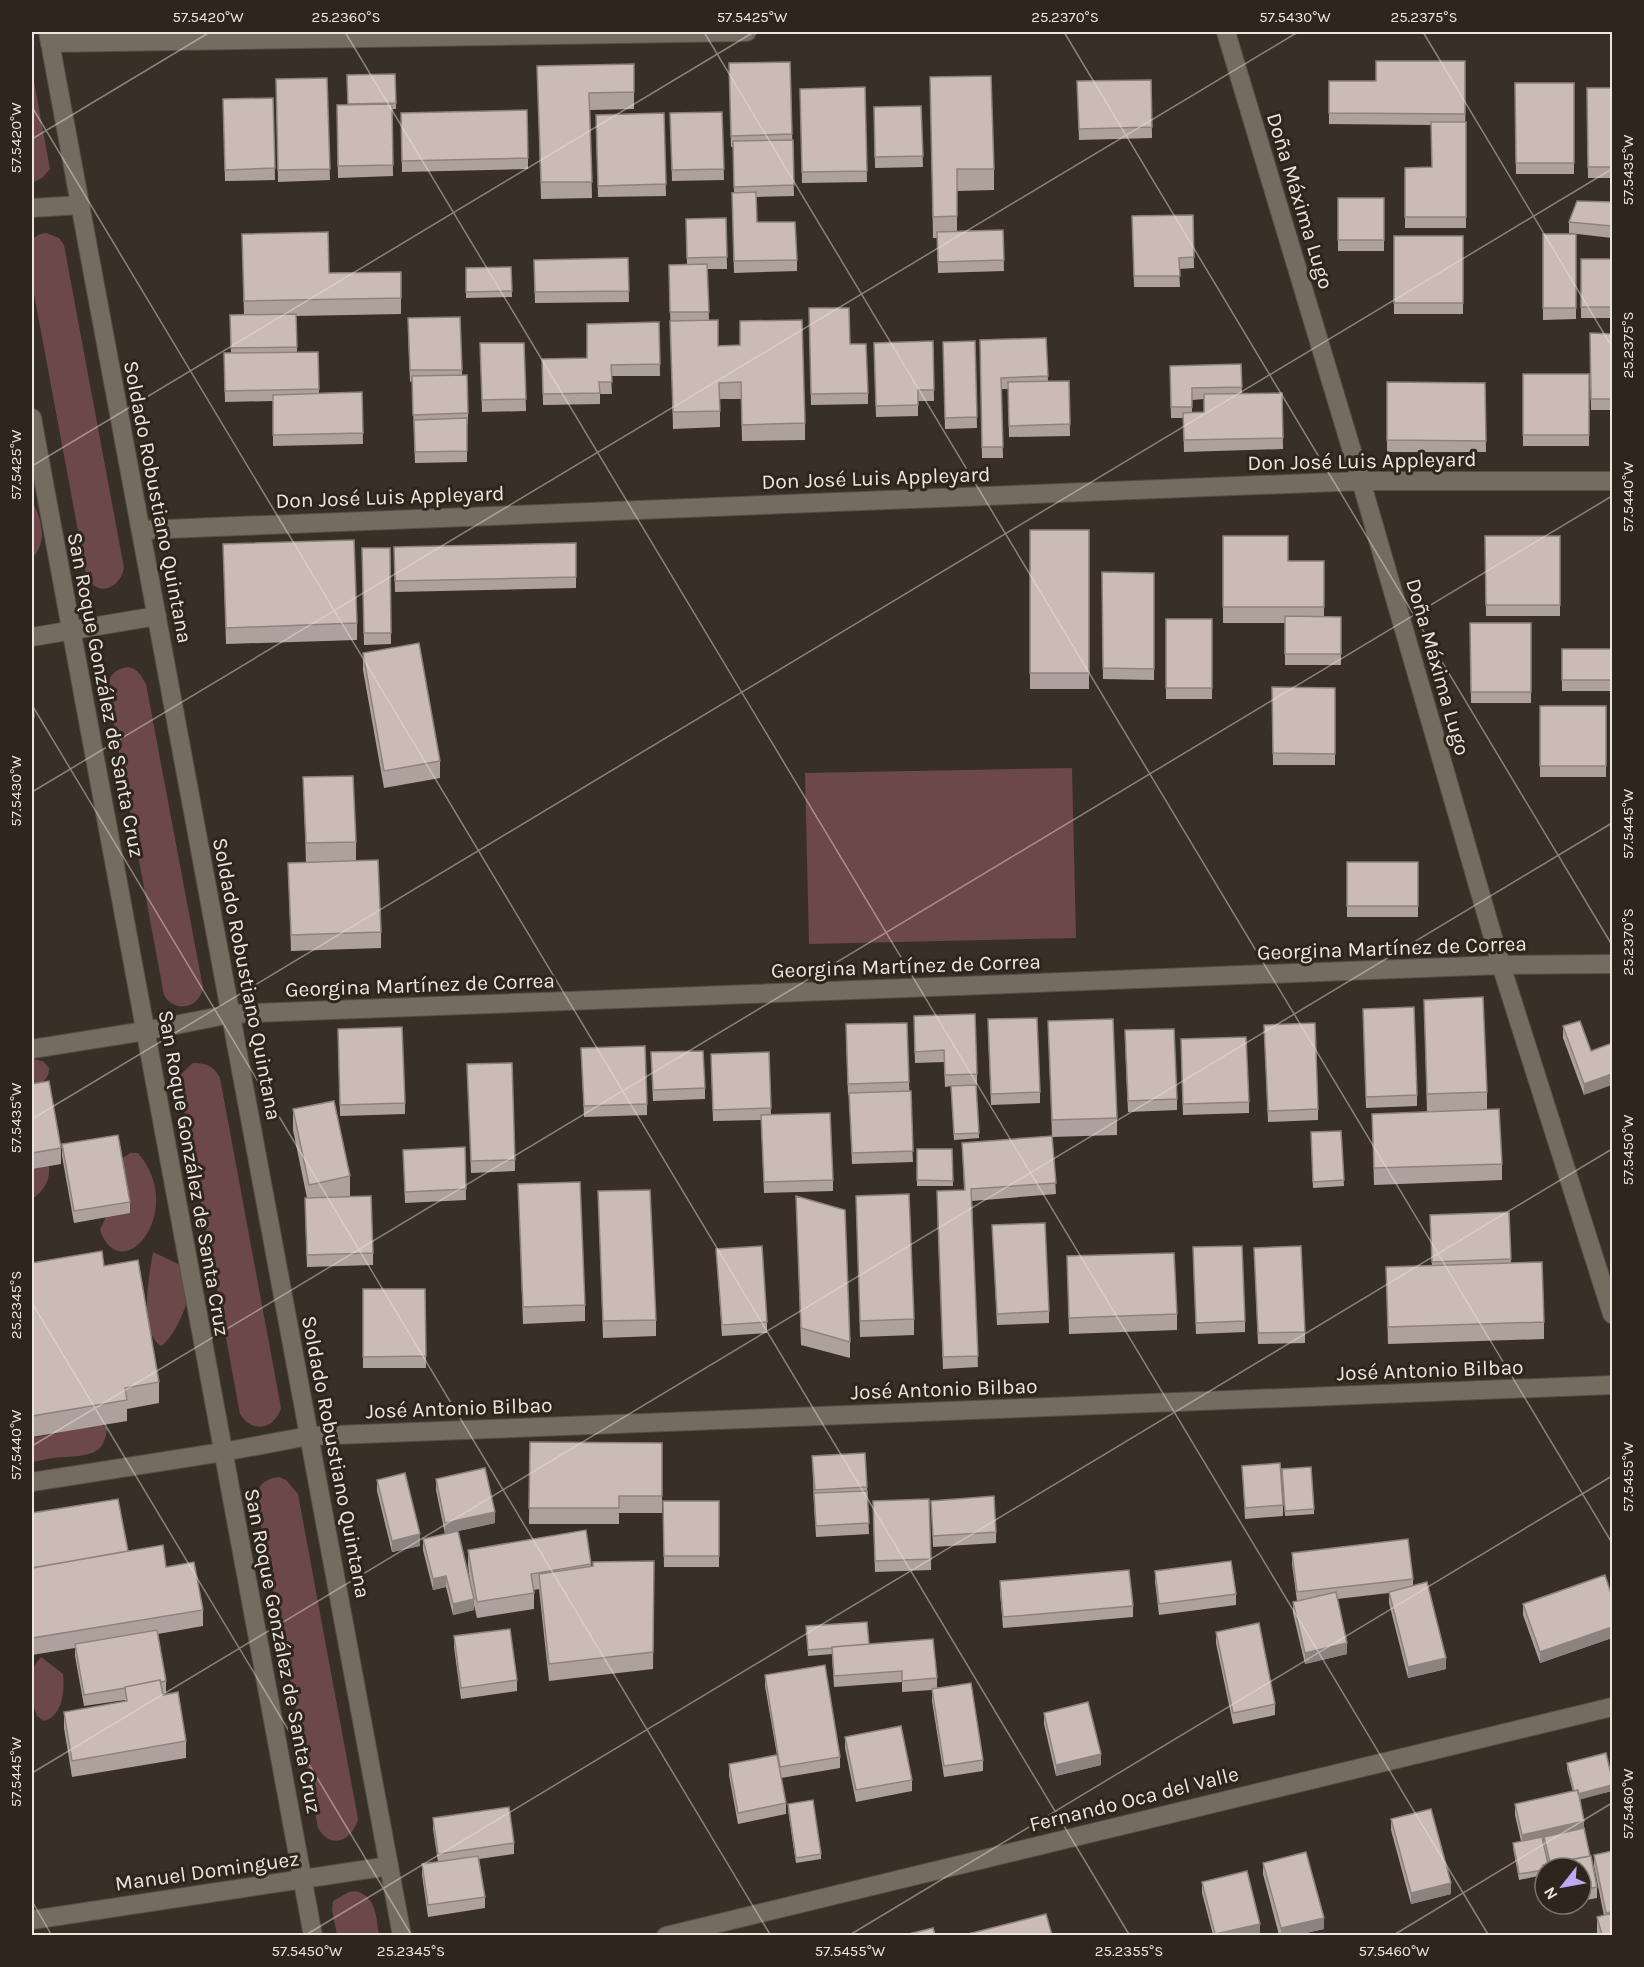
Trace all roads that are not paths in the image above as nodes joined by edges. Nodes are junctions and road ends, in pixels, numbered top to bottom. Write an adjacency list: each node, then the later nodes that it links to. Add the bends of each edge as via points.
1 (747, 32): 3 (street)
2 (1226, 32): 7 (street, Doña Máxima Lugo)
3 (49, 37): 4 (street, Soldado Robustiano Quintana)
4 (80, 205): 5 (street); 9 (street, Soldado Robustiano Quintana)
5 (32, 207)
6 (32, 418): 11 (street, San Roque González de Santa Cruz)
7 (1360, 481): 8 (street, Don José Luis Appleyard); 9 (street, Don José Luis Appleyard); 14 (street, Doña Máxima Lugo)
8 (1612, 481)
9 (141, 530): 10 (street, Soldado Robustiano Quintana)
10 (157, 616): 11 (street); 15 (street, Soldado Robustiano Quintana)
11 (71, 630): 12 (street); 16 (street, San Roque González de Santa Cruz)
12 (32, 637)
13 (1612, 964): 14 (street, Georgina Martínez de Correa)
14 (1501, 965): 15 (street, Georgina Martínez de Correa); 18 (street, Doña Máxima Lugo)
15 (231, 1014): 16 (street, Georgina Martínez de Correa); 20 (street, Soldado Robustiano Quintana)
16 (146, 1031): 17 (street, Georgina Martínez de Correa); 21 (street, San Roque González de Santa Cruz)
17 (32, 1049)
18 (1612, 1314)
19 (1612, 1385): 20 (street, José Antonio Bilbao)
20 (309, 1436): 21 (street, José Antonio Bilbao); 24 (street, Soldado Robustiano Quintana)
21 (223, 1452): 22 (street, José Antonio Bilbao); 25 (street, San Roque González de Santa Cruz)
22 (32, 1482)
23 (1612, 1707): 29 (street, Fernando Oca del Valle)
24 (389, 1866): 25 (street, Manuel Dominguez); 28 (street, Soldado Robustiano Quintana)
25 (303, 1880): 26 (street, Manuel Dominguez); 27 (street, San Roque González de Santa Cruz)
26 (32, 1920)
27 (313, 1935)
28 (402, 1935)
29 (666, 1935)

